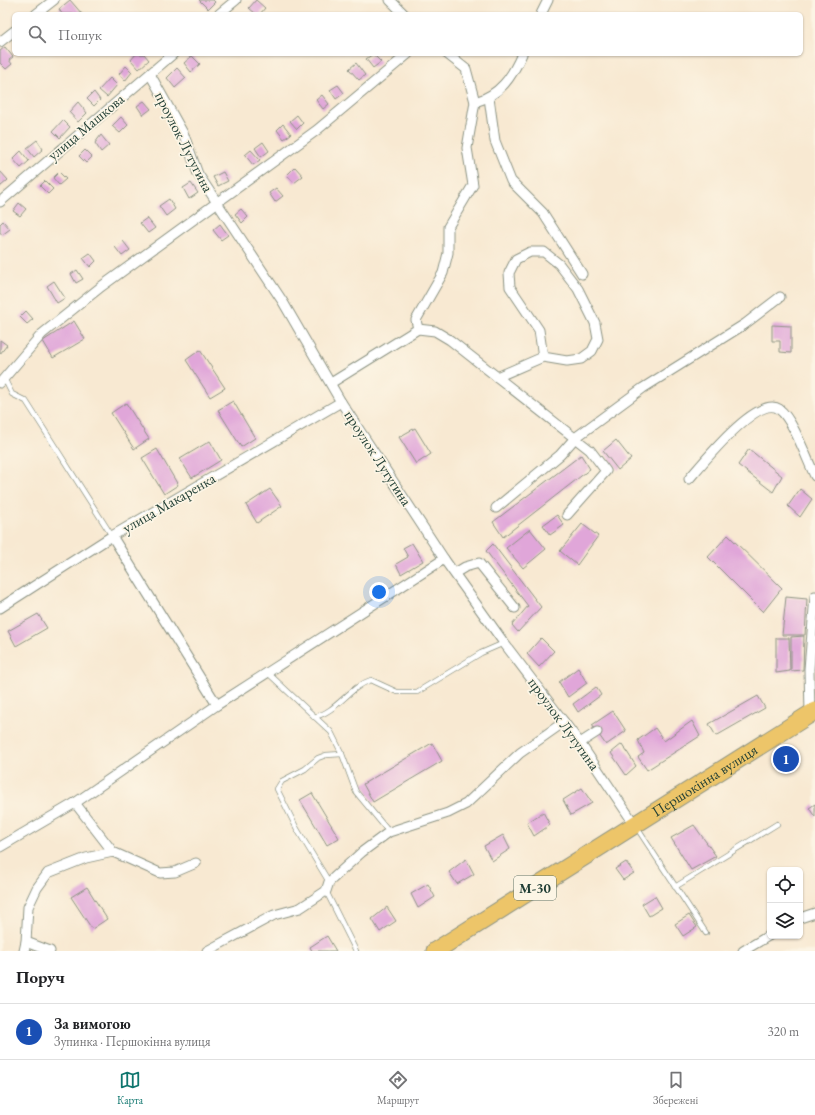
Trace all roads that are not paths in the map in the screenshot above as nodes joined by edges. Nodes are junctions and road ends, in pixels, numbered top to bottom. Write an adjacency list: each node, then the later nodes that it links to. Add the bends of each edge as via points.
1 (54, 0): 5 (street)
2 (236, 0): 6 (street)
3 (390, 0): 7 (street)
4 (548, 0): 8 (street)
5 (39, 12)
6 (222, 12)
7 (402, 12)
8 (542, 12)
9 (12, 33): 10 (street)
10 (0, 42)
11 (171, 56): 15 (street, улица Машкова)
12 (406, 56): 19 (street, via 317,130)
13 (450, 56): 17 (street, via 466,69)
14 (521, 56): 16 (street, via 513,73)
15 (150, 74): 18 (street, улица Машкова); 19 (street, проулок Лутугина, via 184,135 198,174)
16 (490, 98): 17 (street); 20 (street, via 495,140 511,180 543,213)
17 (475, 102): 22 (street, via 467,148 473,185 448,227 448,253 443,272 416,320)
18 (0, 202)
19 (216, 204): 25 (street, via 102,286 42,334); 26 (street, проулок Лутугина, via 282,302)
20 (582, 274)
21 (780, 297): 28 (street, via 745,324 643,388)
22 (418, 329): 24 (street, via 435,331 450,340); 26 (street)
23 (544, 357): 23 (street, via 539,330 510,287 509,273 516,259 530,252 544,252 559,264 578,289 595,323 598,339 592,351 582,359 567,361); 24 (street)
24 (497, 377): 28 (street)
25 (1, 379): 33 (lane, via 12,394 26,401)
26 (331, 383): 27 (street, проулок Лутугина)
27 (341, 402): 33 (street, улица Макаренка); 34 (street, проулок Лутугина)
28 (575, 438): 31 (street, via 560,455); 32 (street, via 590,450 606,471)
29 (815, 476): 30 (street, via 788,418 778,408 769,406 753,414 724,438)
30 (689, 479)
31 (496, 508)
32 (567, 515)
33 (112, 536): 37 (street, улица Макаренка); 41 (street)
34 (444, 559): 35 (street, проулок Лутугина); 40 (street)
35 (455, 573): 38 (street, via 479,563); 39 (street, проулок Лутугина)
36 (815, 596): 42 (street, via 809,669)
37 (0, 608)
38 (515, 608)
39 (504, 643): 43 (lane, via 481,653 417,692 397,692 371,680 362,683 324,715); 44 (street, проулок Лутугина)
40 (268, 673): 41 (street); 43 (lane, via 292,693)
41 (217, 705): 48 (street)
42 (813, 710): 50 (highway, Першокінна вулиця / М-30)
43 (314, 717): 47 (lane, via 330,732)
44 (564, 722): 46 (street, проулок Лутугина); 51 (street, via 520,753 466,804 448,813)
45 (597, 732): 46 (street)
46 (580, 743): 50 (street, проулок Лутугина)
47 (342, 754): 51 (lane, via 356,792); 55 (lane, via 318,758 282,782 277,789)
48 (75, 803): 52 (street); 53 (street)
49 (777, 824): 56 (lane)
50 (636, 825): 56 (lane); 66 (highway, М-30)
51 (389, 832): 55 (street, via 362,852)
52 (0, 847)
53 (113, 852): 54 (street, via 160,873 175,872); 61 (street, via 86,858 48,873 36,888 28,907)
54 (196, 863)
55 (328, 886): 64 (street, via 300,908 274,915); 65 (lane)
56 (675, 887): 59 (lane)
57 (815, 913): 58 (street)
58 (803, 917)
59 (706, 933)
60 (767, 937): 67 (street)
61 (26, 942): 62 (street); 63 (street)
62 (24, 951)
63 (50, 951)
64 (208, 951)
65 (356, 951)
66 (435, 951)
67 (743, 951)

